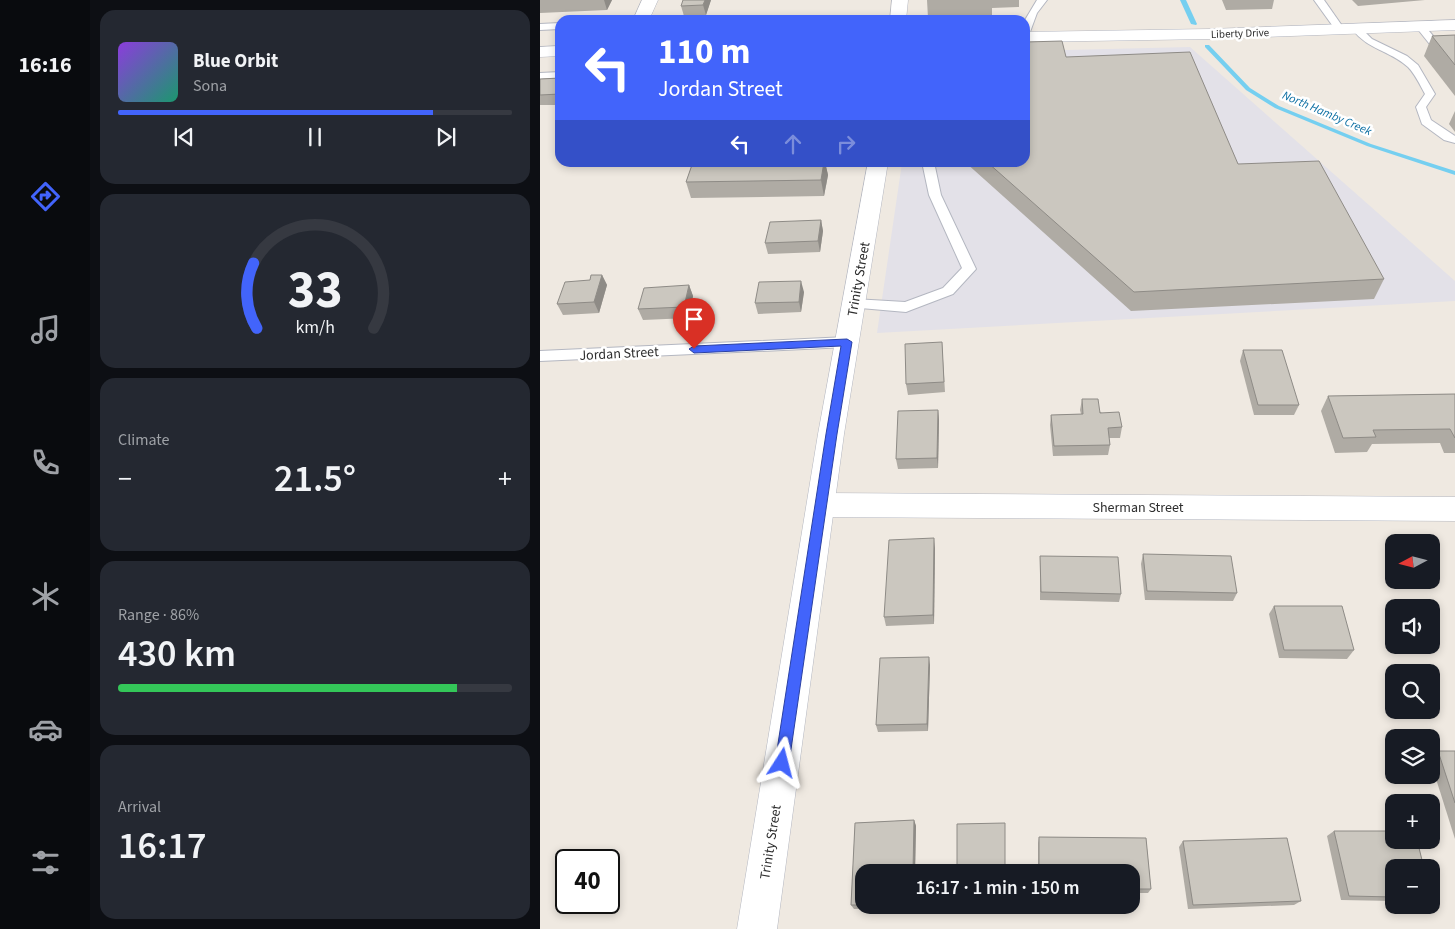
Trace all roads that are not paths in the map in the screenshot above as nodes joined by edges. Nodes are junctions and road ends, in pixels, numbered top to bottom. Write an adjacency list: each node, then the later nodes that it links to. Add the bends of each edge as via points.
1 (650, 0): 5 (street)
2 (900, 0): 6 (street)
3 (1042, 0): 7 (lane)
4 (1319, 0): 12 (lane)
5 (643, 15)
6 (898, 15)
7 (1030, 18)
8 (555, 26): 10 (lane)
9 (1455, 26): 11 (street, Liberty Drive)
10 (540, 27)
11 (1421, 27): 12 (street, Liberty Drive); 14 (lane, via 1436,45)
12 (1348, 29): 13 (street, Liberty Drive); 19 (lane, via 1414,67 1430,94 1421,107 1426,122)
13 (1030, 37)
14 (1455, 48)
15 (555, 51): 16 (street)
16 (540, 52)
17 (555, 75): 18 (lane)
18 (540, 76)
19 (1455, 140)
20 (874, 167): 22 (street, Trinity Street)
21 (929, 167): 22 (lane, via 935,195 969,269 948,291 906,307)
22 (854, 304): 23 (street, Trinity Street)
23 (847, 342): 24 (lane, Jordan Street); 25 (street, Trinity Street)
24 (540, 356)
25 (821, 505): 26 (street, Sherman Street); 27 (street, Trinity Street)
26 (1455, 509)
27 (757, 929)

